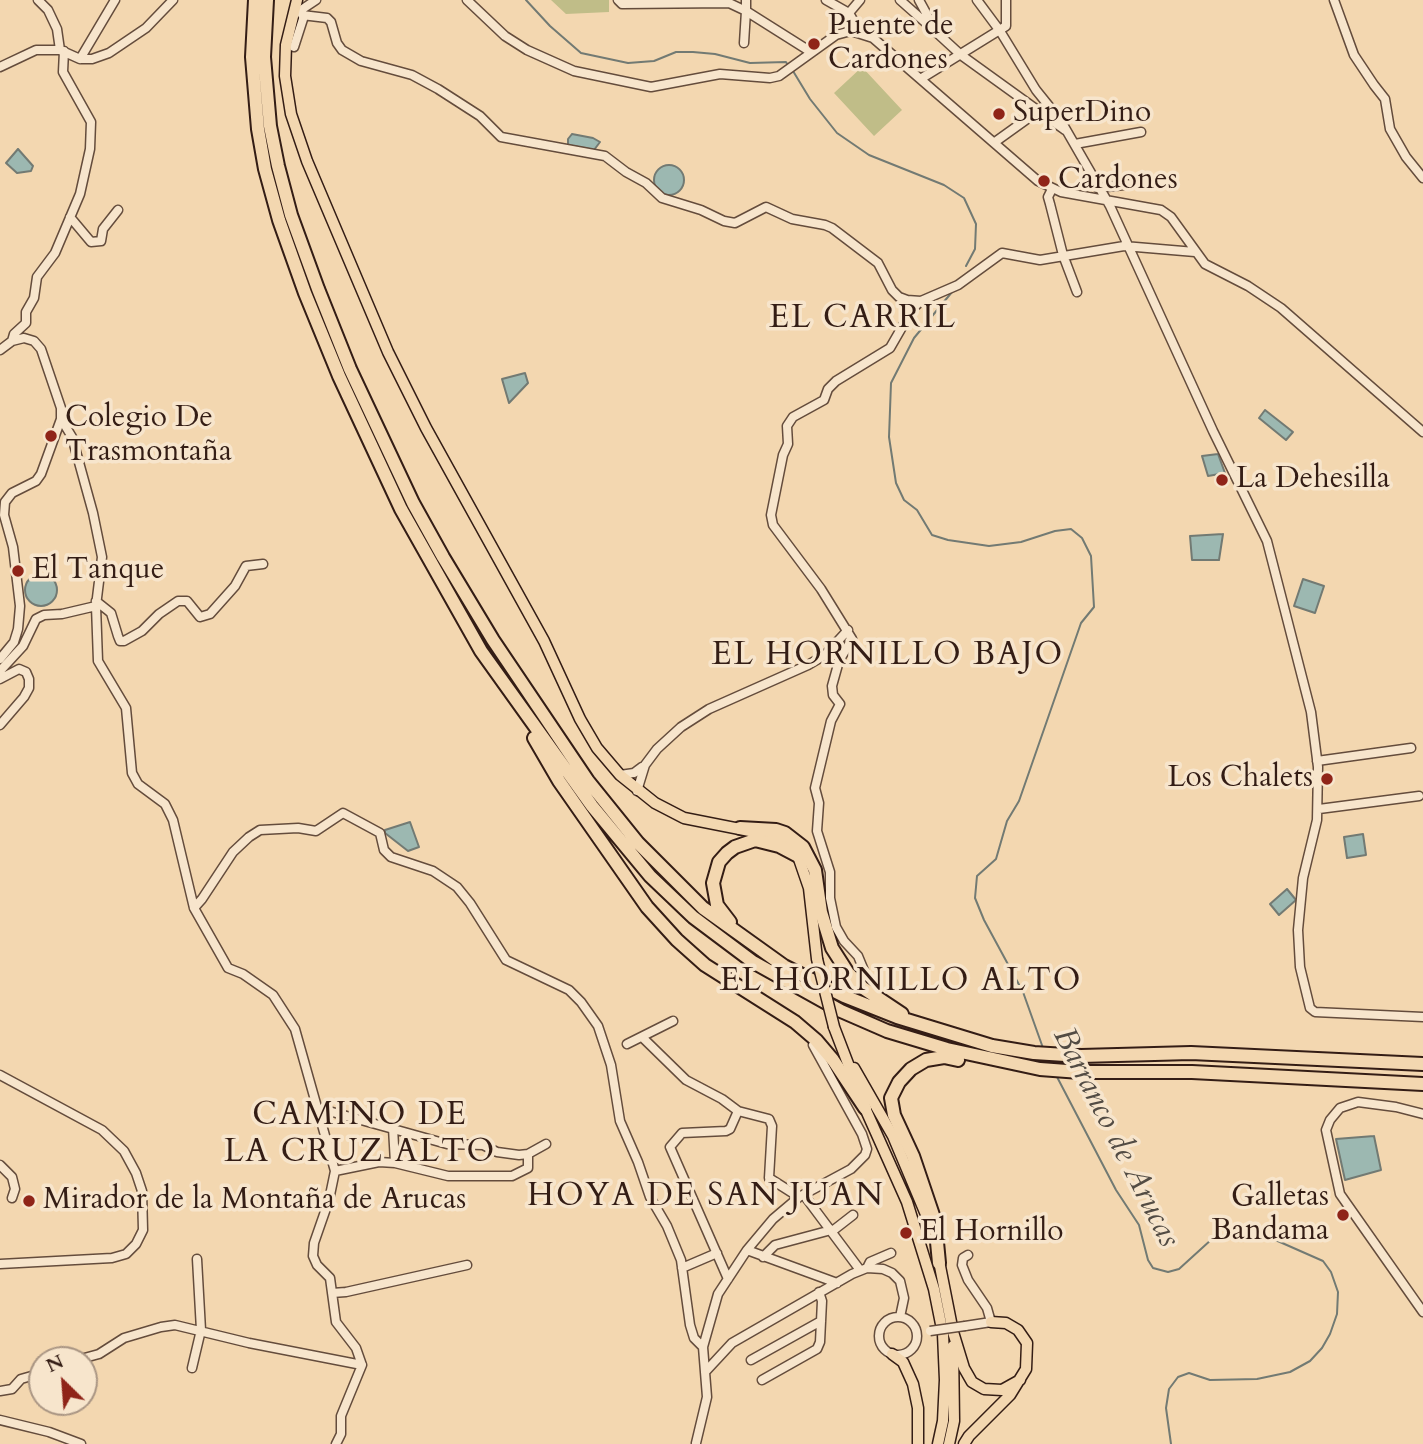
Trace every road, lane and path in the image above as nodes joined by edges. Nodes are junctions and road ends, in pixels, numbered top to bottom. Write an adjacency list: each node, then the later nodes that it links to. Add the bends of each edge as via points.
1 (38, 0): 28 (street, via 48,10)
2 (116, 0): 31 (street)
3 (173, 0): 31 (street, via 131,40 110,53)
4 (255, 0): 63 (highway, via 252,57 258,129 279,220 305,293 338,376 401,509)
5 (267, 0): 76 (highway, via 264,57 270,126 291,215 350,369 413,502 492,640 588,781 638,843 703,908)
6 (297, 0): 69 (main road, via 284,60 287,95 341,243 426,428 544,641 580,719)
7 (316, 0): 22 (street)
8 (467, 0): 29 (street, via 527,50 575,71 636,85 651,87 720,74 770,78 786,73)
9 (618, 0): 18 (street, via 622,4)
10 (746, 0): 20 (street)
11 (826, 0): 21 (street)
12 (860, 0): 21 (street)
13 (900, 0): 25 (street)
14 (919, 0): 25 (street)
15 (977, 0): 23 (street)
16 (1006, 0): 23 (street, via 1006,26)
17 (1334, 0): 40 (street, via 1354,55 1385,99 1391,129)
18 (656, 2): 19 (street)
19 (701, 2): 20 (street, via 729,3)
20 (746, 11): 26 (street); 29 (street)
21 (849, 13): 24 (street)
22 (302, 14): 27 (street); 53 (street, via 327,18 337,43 351,57 412,75 480,116 510,141 605,156 662,198 724,221 735,223 766,207 792,219 832,228 878,264 899,297)
23 (1000, 31): 30 (street); 34 (street)
24 (860, 32): 29 (street, via 836,35); 33 (street)
25 (937, 33): 30 (street)
26 (744, 43)
27 (294, 47)
28 (62, 50): 31 (street); 32 (street, via 36,50); 47 (street, via 63,72 92,122 80,194)
29 (811, 52)
30 (961, 55): 33 (street); 35 (street)
31 (80, 59)
32 (0, 67)
33 (922, 78): 38 (street)
34 (1047, 105): 35 (street); 36 (street)
35 (1037, 111): 36 (street); 38 (street)
36 (1068, 132): 39 (street)
37 (1141, 132): 39 (street)
38 (995, 142): 43 (street)
39 (1075, 144): 42 (street)
40 (1423, 178)
41 (1166, 180): 42 (street)
42 (1098, 188): 44 (street)
43 (1052, 189): 44 (street); 51 (street, via 1049,204)
44 (1106, 200): 45 (street); 48 (street)
45 (1124, 204): 48 (street); 50 (street, via 1161,210)
46 (118, 210): 47 (street, via 103,229 101,241 91,242)
47 (70, 217): 54 (street, via 55,253 37,277 26,323 13,334)
48 (1116, 218): 49 (street)
49 (1129, 247): 50 (street); 51 (street); 67 (street, via 1267,541 1311,712)
50 (1195, 252): 57 (street, via 1205,264 1281,308)
51 (1063, 255): 52 (street); 53 (street, via 1040,260 1002,253 958,285)
52 (1077, 292)
53 (921, 301): 60 (street, via 890,348 836,381 824,400 793,417 787,426 788,444 771,515 773,524)
54 (12, 341): 55 (street); 56 (street, via 24,338 41,349)
55 (0, 350)
56 (61, 419): 59 (street, via 72,437 102,556); 61 (street, via 41,474 5,502 20,606 14,642)
57 (1423, 432)
58 (263, 564): 59 (street, via 246,566 210,614 200,617 187,601 178,601 124,641 120,641 111,613)
59 (96, 604): 62 (street, via 36,619 23,646); 75 (street, via 98,661 126,708 132,773 138,784 165,804 173,820)
60 (848, 630): 68 (street, via 825,655 808,665 709,709 681,727); 77 (street, via 852,639 832,686 840,704 831,720 815,788 817,831 830,872 836,927)
61 (0, 659)
62 (0, 671)
63 (499, 677): 81 (highway, via 559,781 647,907 705,965); 85 (highway, via 592,806 650,876 693,917 753,961 841,1011)
64 (0, 679): 65 (street, via 19,669 29,678 24,697)
65 (0, 725)
66 (1412, 748): 67 (street)
67 (1317, 761): 72 (street)
68 (645, 765): 69 (street); 70 (street)
69 (620, 775): 70 (main road)
70 (637, 791): 73 (main road, via 684,818)
71 (1419, 796): 72 (street)
72 (1319, 810): 78 (street, via 1303,878 1298,930 1300,967 1310,1009)
73 (740, 828): 74 (main road, via 783,842); 80 (highway, via 776,830 803,847 815,870 826,933 839,961 863,988)
74 (798, 856): 76 (highway, via 755,841 735,847 719,862 713,883 717,905); 84 (main road, bridge, via 809,888 817,959)
75 (194, 908): 89 (street, via 228,968 273,995 282,1007 295,1029); 112 (street, via 248,837 260,830 316,831 343,813 380,833 391,857 433,871 457,887 506,960 569,990 598,1026 611,1065 620,1121)
76 (744, 938): 80 (highway, via 784,966 844,996)
77 (865, 973)
78 (1423, 1017)
79 (673, 1021): 82 (street)
80 (920, 1025): 86 (highway, via 1034,1053 1191,1053)
81 (802, 1028): 90 (highway, via 833,1060); 99 (street, via 867,1149 851,1170)
82 (642, 1037): 83 (street); 91 (street, via 686,1080)
83 (627, 1044)
84 (844, 1053): 90 (main road); 109 (main road, via 893,1136 929,1222)
85 (967, 1058): 88 (highway, via 1040,1069); 109 (highway, via 926,1060 899,1082 891,1098 936,1221)
86 (1423, 1064)
87 (0, 1075): 110 (street, via 102,1130 124,1151 142,1192 143,1230 126,1254 112,1258)
88 (1423, 1084)
89 (318, 1108): 93 (street); 98 (street)
90 (865, 1108): 144 (main road, via 907,1202 934,1289 943,1334 945,1380)
91 (738, 1111): 99 (street, via 769,1119 769,1178); 104 (street, via 730,1129 682,1133 670,1147)
92 (1423, 1114): 120 (street, via 1358,1102 1340,1108 1326,1130 1340,1194)
93 (393, 1128): 95 (street, via 447,1144); 96 (street)
94 (546, 1144): 95 (street)
95 (528, 1154): 96 (street, via 528,1168 512,1176 448,1176)
96 (394, 1163): 98 (street)
97 (0, 1165): 100 (street, via 12,1177)
98 (335, 1171): 118 (street, via 313,1256 330,1278)
99 (801, 1196): 102 (street); 103 (street, via 773,1219)
100 (12, 1198)
101 (853, 1215): 102 (street)
102 (830, 1230): 107 (street, via 775,1245); 113 (street)
103 (747, 1250): 107 (street); 114 (street)
104 (717, 1253): 112 (street); 114 (street)
105 (891, 1253): 113 (street)
106 (968, 1255): 119 (street, via 963,1258 965,1272)
107 (763, 1257): 115 (street)
108 (197, 1259): 125 (street)
109 (939, 1263): 126 (main road)
110 (0, 1264)
111 (467, 1265): 118 (street)
112 (682, 1268): 128 (street, via 690,1325)
113 (864, 1269): 116 (street); 121 (street, via 883,1269 900,1281 904,1298)
114 (728, 1279): 128 (street, via 718,1294)
115 (828, 1279): 116 (street); 117 (street)
116 (837, 1283): 117 (street)
117 (823, 1291): 122 (street); 134 (street, via 732,1343)
118 (332, 1293): 132 (street, via 336,1322 356,1348)
119 (987, 1308): 123 (street); 124 (street)
120 (1423, 1312)
121 (900, 1317): 127 (street, via 911,1322); 130 (street, via 884,1323 879,1335 882,1347)
122 (821, 1321): 131 (street); 136 (street, via 817,1349)
123 (991, 1322): 124 (main road); 127 (street, bridge)
124 (1006, 1323): 137 (main road, via 1027,1343 1026,1369)
125 (201, 1330): 129 (street, via 161,1326 124,1338); 132 (street); 133 (street)
126 (953, 1332): 137 (main road, via 971,1382 984,1389 1002,1390); 145 (main road)
127 (917, 1333): 130 (street, via 911,1350)
128 (703, 1347): 134 (street)
129 (98, 1354)
130 (892, 1354): 143 (main road, via 903,1362 913,1384)
131 (751, 1360)
132 (362, 1365): 141 (street, via 341,1416)
133 (192, 1368)
134 (706, 1371): 142 (street, via 707,1397)
135 (28, 1376): 138 (street, via 12,1389)
136 (762, 1380)
137 (1020, 1380): 146 (main road)
138 (0, 1391)
139 (0, 1420): 140 (street)
140 (80, 1444)
141 (336, 1444)
142 (696, 1444)
143 (918, 1444)
144 (938, 1444)
145 (950, 1444)
146 (964, 1444)

